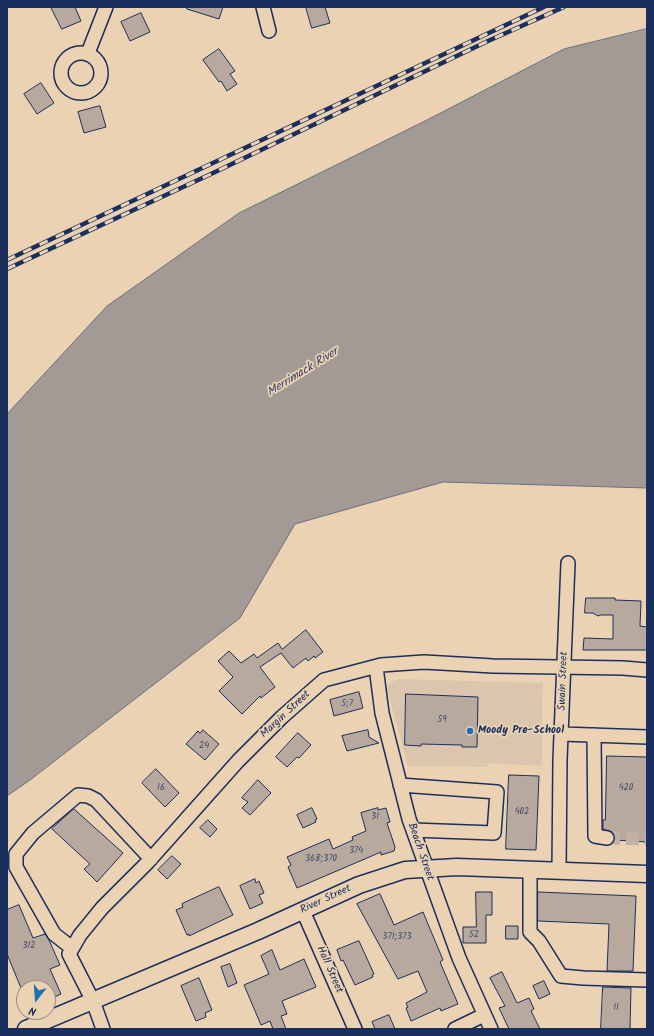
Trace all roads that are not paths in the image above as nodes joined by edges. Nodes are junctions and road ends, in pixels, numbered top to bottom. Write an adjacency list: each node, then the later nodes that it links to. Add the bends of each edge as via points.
1 (106, 7): 4 (street)
2 (263, 7): 3 (street)
3 (269, 31)
4 (88, 53)
5 (568, 563): 7 (street, Swain Street)
6 (376, 666): 7 (street, Margin Street, via 424,662); 12 (street, Beach Street, via 382,713); 15 (street, Margin Street, via 324,680 238,761)
7 (564, 667): 8 (street, Margin Street); 9 (street, Swain Street)
8 (647, 670)
9 (562, 734): 10 (street); 18 (street, Swain Street)
10 (594, 735): 11 (street); 14 (street, via 595,836)
11 (647, 738)
12 (400, 785): 13 (street, Beach Street); 13 (street, via 497,792 494,833)
13 (413, 830): 16 (street, Beach Street)
14 (607, 838)
15 (151, 859): 21 (street, Margin Street, via 102,908); 21 (street, via 96,800 88,796 78,795 33,833 16,854 16,867 54,934)
16 (426, 869): 17 (main road, River Street, via 457,867); 20 (main road, River Street, via 405,870 359,885); 24 (street, Beach Street, via 459,958)
17 (530, 870): 18 (main road, River Street); 22 (street, via 530,932 539,941 561,976)
18 (559, 871): 19 (main road, River Street)
19 (647, 874)
20 (303, 911): 23 (main road, River Street); 27 (street, Hall Street)
21 (72, 948): 23 (street, via 69,954)
22 (647, 980)
23 (93, 1001): 25 (main road, River Street); 26 (street)
24 (484, 1015): 28 (street); 29 (street, Beach Street)
25 (26, 1029)
26 (103, 1029)
27 (355, 1029)
28 (455, 1029)
29 (491, 1029)

